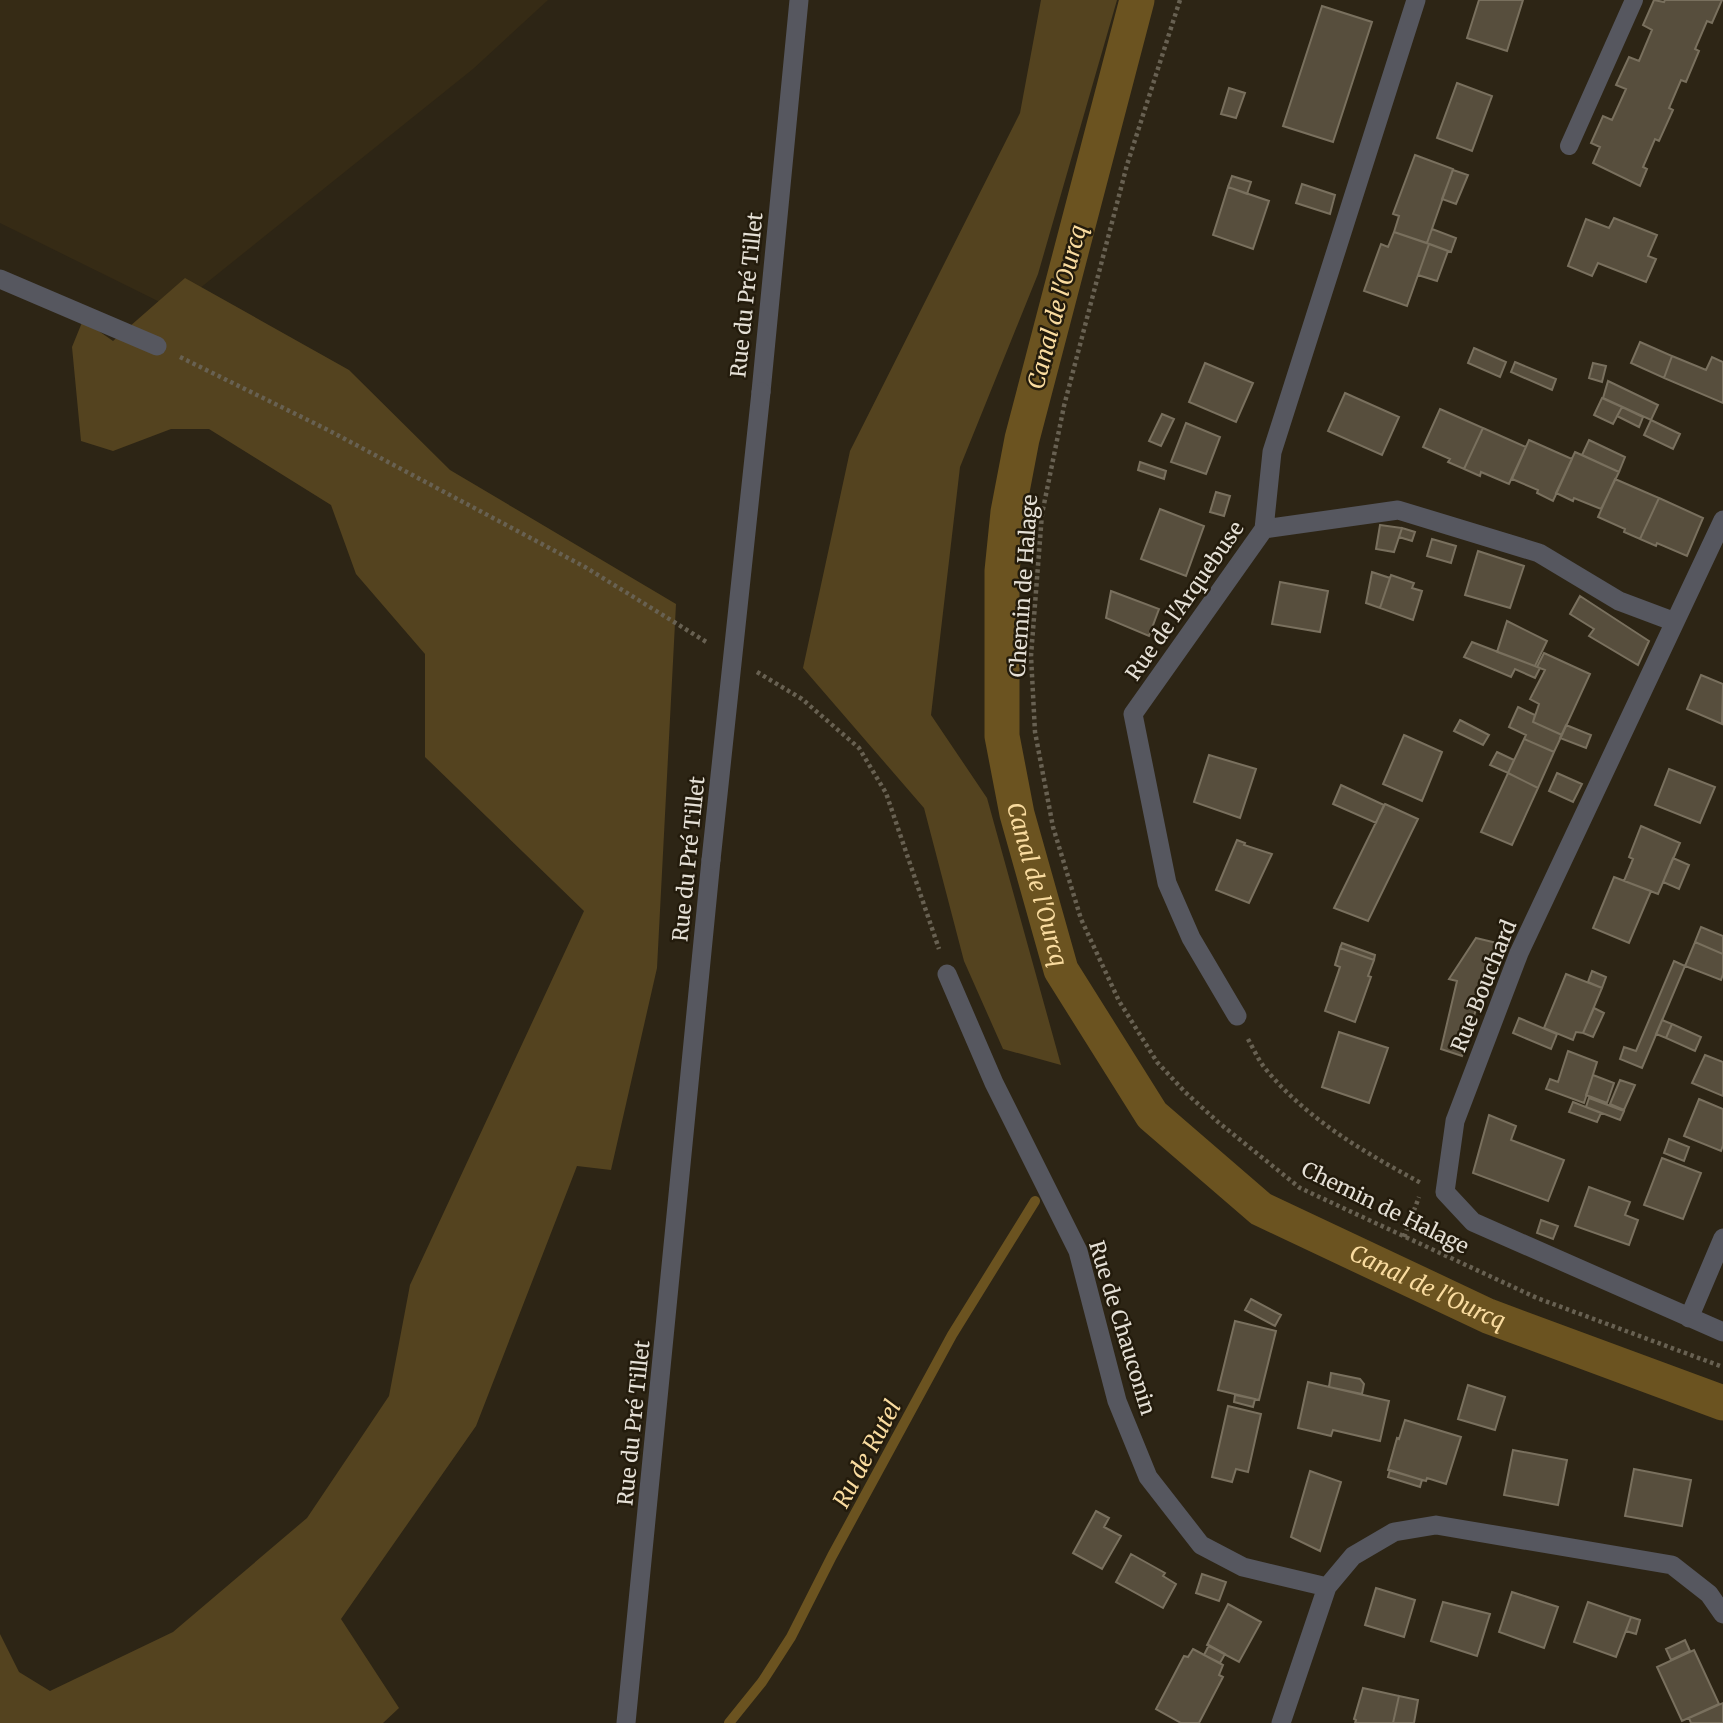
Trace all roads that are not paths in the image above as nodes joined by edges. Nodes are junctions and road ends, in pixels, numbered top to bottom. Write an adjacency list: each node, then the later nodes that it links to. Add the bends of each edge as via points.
1 (799, 0): 17 (street, Rue du Pré Tillet, bridge)
2 (1416, 0): 8 (street, Rue de l'Arquebuse, via 1272,452)
3 (1634, 0): 4 (lane)
4 (1569, 146)
5 (0, 279): 6 (street)
6 (158, 346)
7 (1723, 520): 9 (street, Rue Bouchard)
8 (1264, 529): 9 (street, via 1398,510 1539,553 1619,601); 11 (street, Rue de l'Arquebuse, via 1133,714 1167,883 1191,938)
9 (1675, 622): 13 (street, Rue Bouchard, via 1519,953 1455,1121 1445,1192 1473,1222)
10 (947, 974): 15 (street, Rue de Chauconin, via 994,1083 1078,1251 1117,1401 1148,1477 1201,1545 1243,1567)
11 (1237, 1016)
12 (1723, 1238): 13 (street)
13 (1689, 1318): 14 (street, Rue Bouchard)
14 (1723, 1332)
15 (1327, 1587): 16 (street, via 1353,1556 1394,1532 1436,1525 1672,1565 1709,1594); 18 (street)
16 (1723, 1614)
17 (626, 1723)
18 (1280, 1723)

